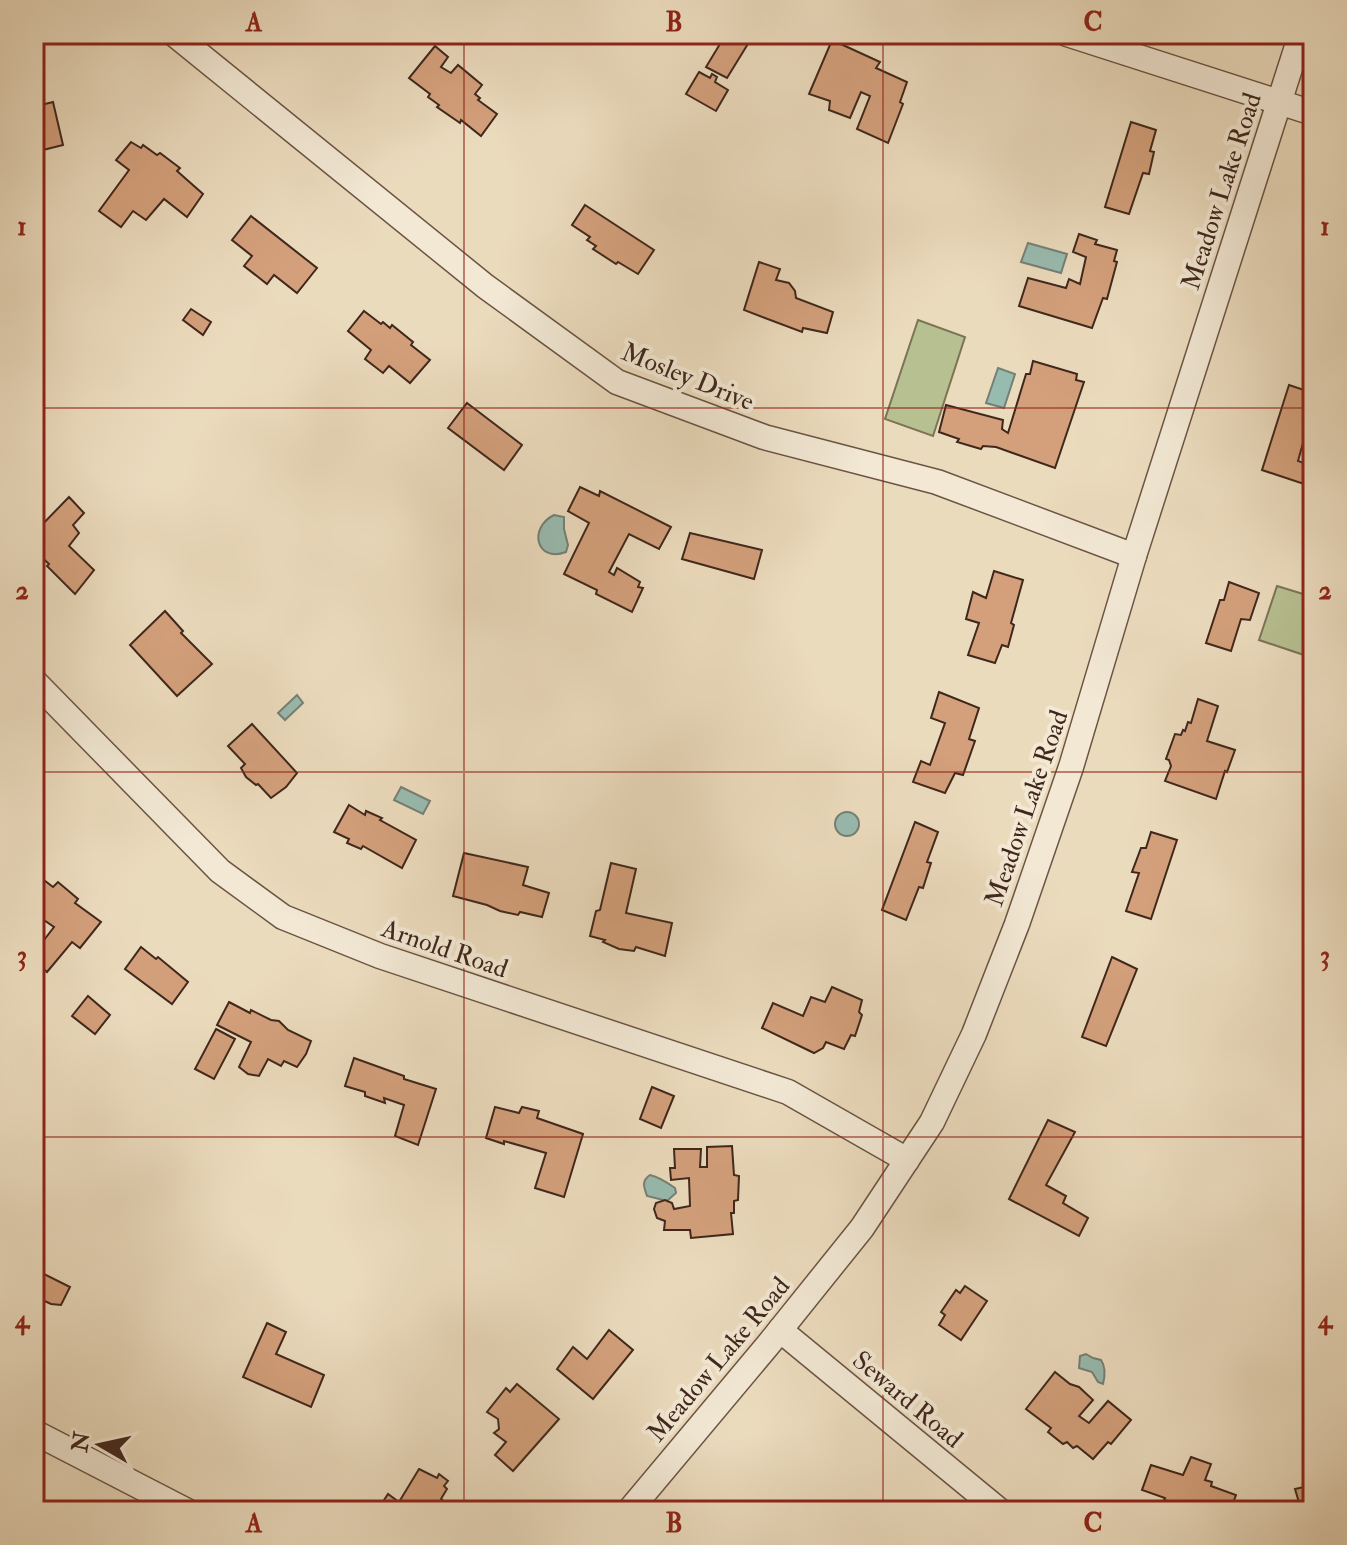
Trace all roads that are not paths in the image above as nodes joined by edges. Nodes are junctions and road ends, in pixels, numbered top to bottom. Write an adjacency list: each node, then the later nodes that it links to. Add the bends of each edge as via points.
1 (174, 34): 6 (street, Mosley Drive, via 474,277 617,382 764,437 937,482)
2 (1067, 34): 4 (street)
3 (1301, 34): 4 (street, Meadow Lake Road)
4 (1278, 101): 5 (street); 6 (street, Meadow Lake Road)
5 (1313, 113)
6 (1134, 556): 8 (street, Meadow Lake Road, via 1017,924 968,1046 932,1122)
7 (34, 681): 8 (street, Arnold Road, via 220,871 283,917 394,961 788,1092)
8 (907, 1160): 9 (street, Meadow Lake Road, via 862,1228)
9 (780, 1330): 12 (street, Meadow Lake Road); 13 (street, Seward Road)
10 (34, 1432): 11 (street)
11 (187, 1511)
12 (629, 1511)
13 (1000, 1511)

